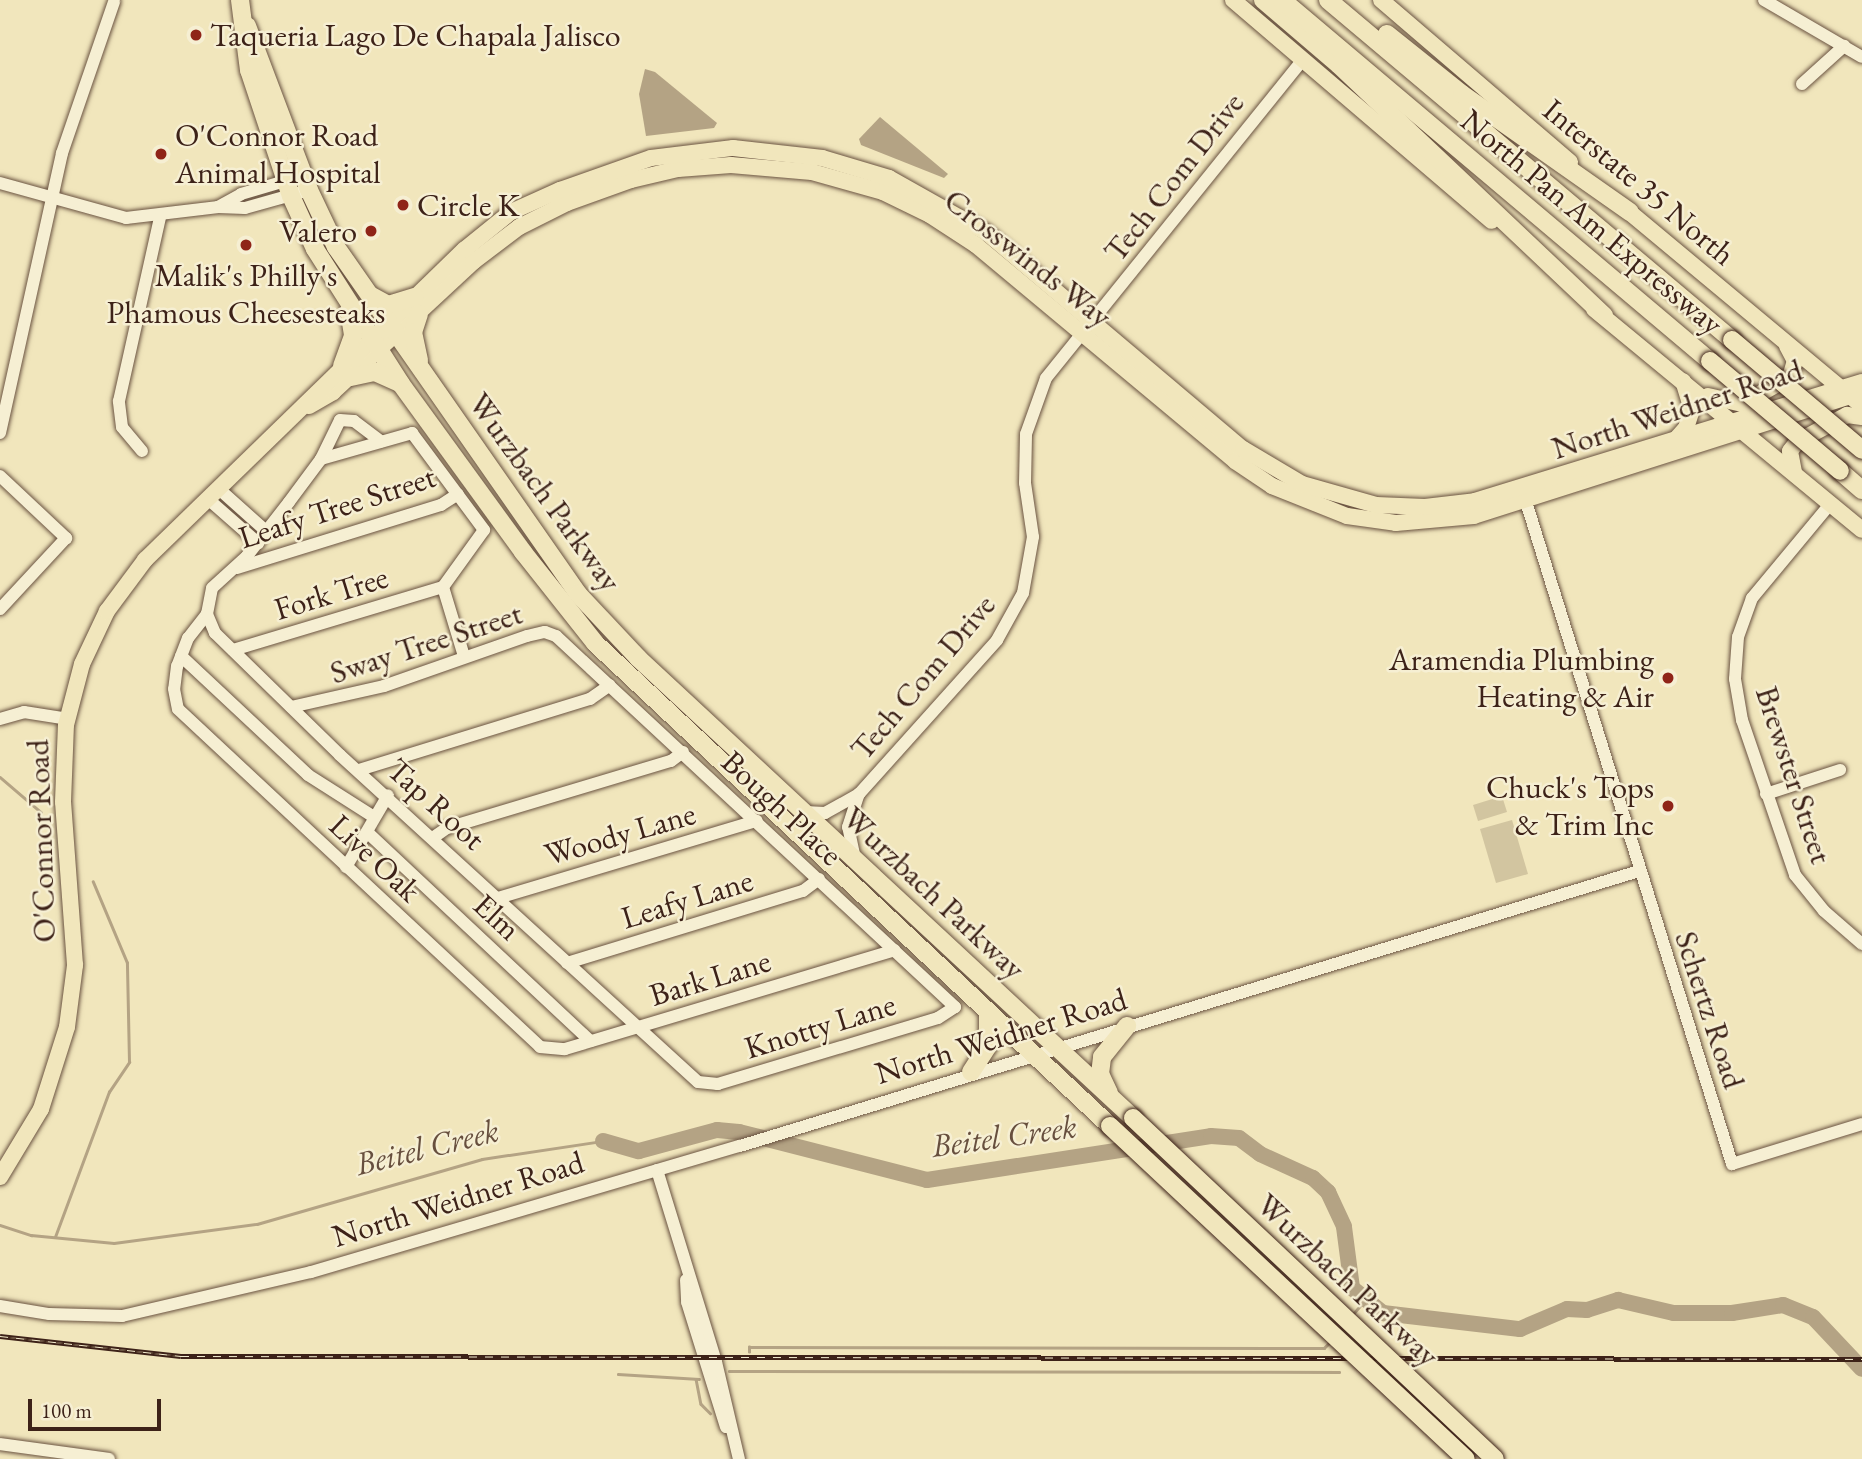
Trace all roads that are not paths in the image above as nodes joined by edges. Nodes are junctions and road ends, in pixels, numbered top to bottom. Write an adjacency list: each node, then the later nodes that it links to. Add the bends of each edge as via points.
1 (240, 0): 15 (highway, via 243,20 265,65)
2 (1233, 0): 12 (main road)
3 (1263, 0): 22 (highway, via 1339,65)
4 (1282, 0): 44 (highway, North Pan Am Expressway, bridge)
5 (1328, 0): 39 (highway, North Pan Am Expressway, bridge)
6 (1347, 0): 17 (highway, via 1462,94)
7 (1381, 0): 17 (main road, Interstate 35 North)
8 (1764, 0): 10 (street)
9 (114, 2): 16 (street, via 86,77)
10 (1844, 46): 11 (street); 13 (street)
11 (1862, 57)
12 (1303, 59): 22 (main road); 23 (street, Tech Com Drive)
13 (1802, 84)
14 (0, 183): 16 (street)
15 (297, 186): 18 (street, via 241,194 218,207); 19 (highway); 20 (highway)
16 (52, 200): 18 (street, via 110,216); 36 (street)
17 (1630, 212): 25 (main road, Interstate 35 North)
18 (160, 217): 40 (street, via 118,401 122,428)
19 (362, 290): 21 (highway, via 388,305); 24 (highway)
20 (346, 300): 26 (highway); 27 (highway, via 353,335)
21 (417, 306): 23 (main road, Crosswinds Way, via 502,239 589,186 651,158 699,150 759,149 841,162 889,178 963,216); 24 (main road, Crosswinds Way); 28 (highway, via 413,332)
22 (1604, 316): 29 (main road)
23 (1087, 327): 47 (main road, Crosswinds Way, via 1243,449 1324,501 1425,507); 67 (street, Tech Com Drive, via 1046,378 1028,425 1025,483 1032,556 1017,608 997,640)
24 (391, 330): 26 (main road, O'Connor Road); 28 (highway, Wurzbach Parkway)
25 (1782, 338): 32 (main road, via 1795,361 1790,377 1742,404); 33 (main road, Interstate 35 North)
26 (376, 344): 27 (main road, O'Connor Road); 31 (highway, Wurzbach Parkway)
27 (346, 371): 31 (highway, via 376,372); 45 (main road, O'Connor Road)
28 (423, 374): 70 (highway, Wurzbach Parkway, via 600,620)
29 (1679, 376): 32 (main road); 37 (main road, via 1692,410 1686,428)
30 (1862, 382): 33 (main road, North Weidner Road)
31 (401, 384): 84 (highway, Wurzbach Parkway, via 523,552 596,643)
32 (1702, 395): 35 (main road)
33 (1854, 395): 35 (main road, North Weidner Road)
34 (1862, 417): 42 (main road, via 1847,415 1797,442 1790,454)
35 (1740, 427): 37 (main road, North Weidner Road); 42 (main road); 47 (main road, North Weidner Road)
36 (0, 433)
37 (1675, 440): 47 (main road, North Weidner Road)
38 (382, 441): 41 (street); 41 (street, via 343,418); 46 (street, via 411,433)
39 (1862, 450)
40 (142, 451)
41 (321, 459): 50 (street)
42 (1794, 472): 48 (main road)
43 (0, 476): 54 (street, via 66,538)
44 (1862, 490)
45 (214, 494): 50 (street); 51 (street); 63 (main road, O'Connor Road, via 122,587 82,664)
46 (458, 494): 52 (street, Leafy Tree Street, via 441,505); 53 (street, via 484,530)
47 (1523, 494): 77 (street)
48 (1830, 503): 49 (main road); 68 (street, Brewster Street, via 1761,584 1738,637 1737,694)
49 (1862, 530)
50 (267, 531): 51 (street)
51 (258, 543): 52 (street)
52 (233, 569): 55 (street, via 212,588)
53 (443, 587): 57 (street, Fork Tree); 59 (street)
54 (0, 609)
55 (207, 614): 57 (street, Tap Root, via 215,633); 58 (street)
56 (572, 649): 59 (street, Sway Tree Street, via 545,632); 60 (street, Bough Place)
57 (233, 650): 61 (street, Tap Root)
58 (181, 656): 71 (street, via 307,775); 76 (street, Live Oak, via 174,680 176,705)
59 (464, 656): 61 (street, Sway Tree Street, via 384,685)
60 (610, 685): 64 (street, Bough Place); 65 (street, via 590,699)
61 (291, 707): 65 (street, Tap Root)
62 (0, 719): 63 (street, via 24,712)
63 (68, 719): 96 (main road, O'Connor Road, via 62,769 75,965 61,1053 41,1109)
64 (683, 752): 72 (street, Bough Place); 74 (street, via 671,761 447,828)
65 (359, 770): 69 (street, Tap Root)
66 (1840, 770): 68 (street)
67 (859, 794): 70 (street, Tech Com Drive, via 825,813); 75 (street, Tech Com Drive, via 848,827)
68 (1766, 794): 80 (street, Brewster Street, via 1795,875 1824,911)
69 (388, 795): 71 (street); 74 (street, Tap Root)
70 (805, 812): 75 (highway, Wurzbach Parkway)
71 (374, 817): 73 (street)
72 (757, 821): 78 (street, Bough Place); 79 (street, Woody Lane)
73 (367, 832): 76 (street); 87 (street, Elm)
74 (433, 837): 79 (street, Tap Root)
75 (855, 859): 89 (highway, Wurzbach Parkway)
76 (346, 867): 88 (street, Live Oak)
77 (1639, 871): 85 (street, North Weidner Road); 94 (street, Schertz Road, via 1732,1164)
78 (819, 879): 81 (street, Bough Place); 82 (street, Leafy Lane, via 803,891)
79 (498, 898): 82 (street, Tap Root)
80 (1862, 944)
81 (894, 950): 83 (street, Bough Place); 86 (street, Bark Lane)
82 (567, 963): 86 (street, Tap Root)
83 (955, 1007): 92 (street, Knotty Lane, via 938,1018 718,1084)
84 (988, 1012): 90 (highway, Wurzbach Parkway); 91 (highway, via 988,1045)
85 (1127, 1026): 89 (street, North Weidner Road); 93 (highway, via 1102,1057 1100,1074)
86 (636, 1028): 87 (street, Bark Lane); 92 (street, Tap Root)
87 (590, 1041): 88 (street, Bark Lane, via 565,1049)
88 (540, 1047)
89 (1055, 1047): 90 (street, North Weidner Road); 93 (highway, Wurzbach Parkway)
90 (1032, 1053): 91 (street, North Weidner Road); 102 (highway, Wurzbach Parkway, bridge)
91 (971, 1072): 95 (street, North Weidner Road)
92 (698, 1082)
93 (1110, 1097): 103 (highway, Wurzbach Parkway, bridge)
94 (1862, 1124)
95 (657, 1170): 97 (street, North Weidner Road, via 312,1272 134,1314 86,1317); 101 (street, via 716,1362)
96 (0, 1177)
97 (0, 1306)
98 (0, 1444): 99 (street)
99 (26, 1454): 100 (street)
100 (109, 1459)
101 (739, 1459)
102 (1466, 1459)
103 (1494, 1459)

